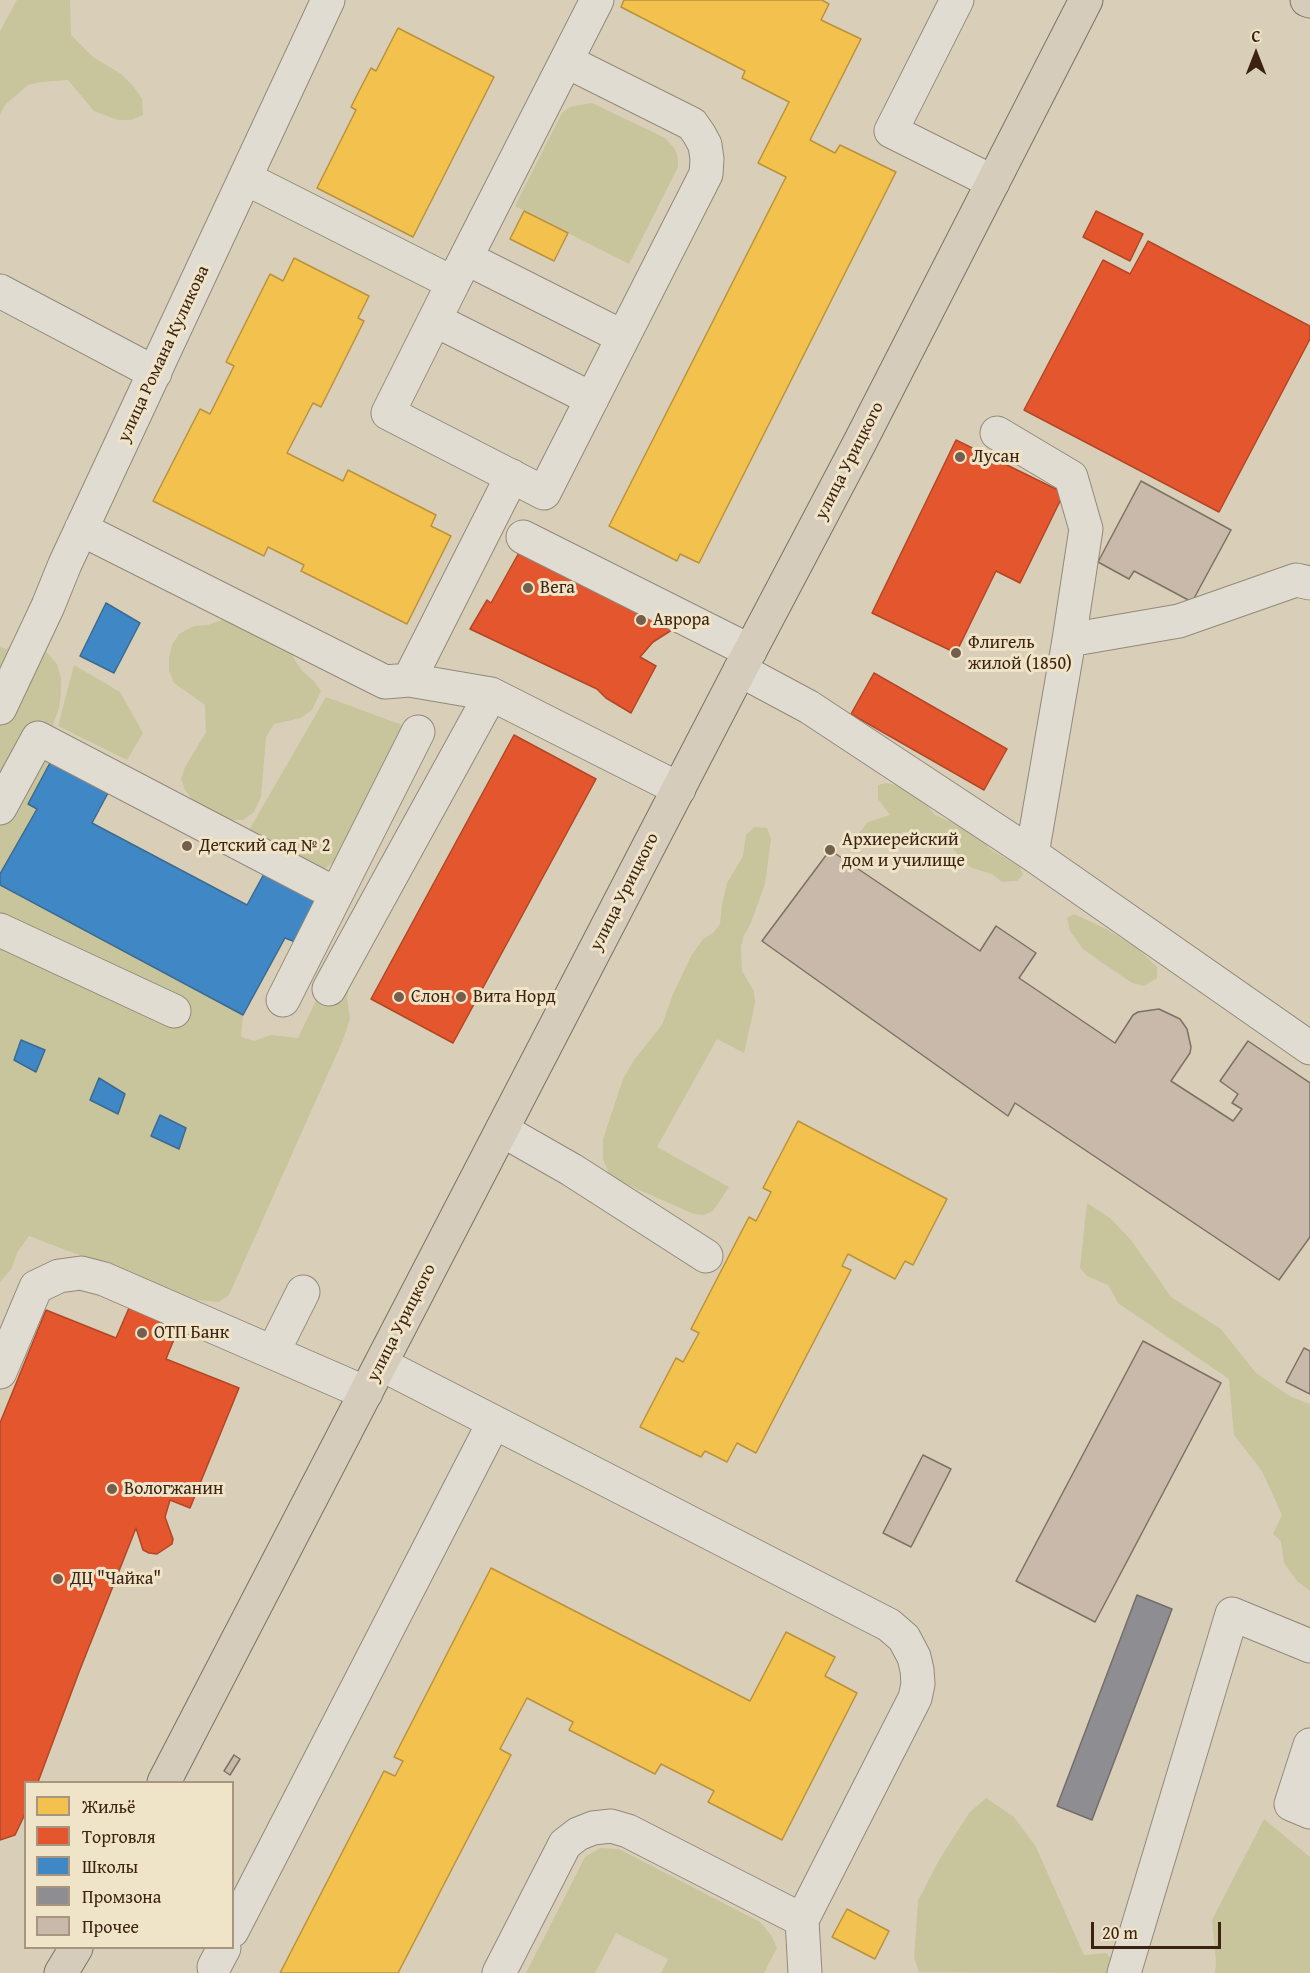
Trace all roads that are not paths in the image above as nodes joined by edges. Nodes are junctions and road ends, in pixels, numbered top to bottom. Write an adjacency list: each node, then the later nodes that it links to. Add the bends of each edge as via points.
1 (328, 0): 6 (street, улица Романа Куликова)
2 (597, 0): 5 (street)
3 (957, 0): 7 (street, via 891,131)
4 (1086, 0): 7 (main road, улица Урицкого)
5 (566, 61): 8 (street); 11 (street, via 692,124 705,145 706,174)
6 (246, 178): 8 (street); 12 (street, улица Романа Куликова)
7 (993, 182): 20 (main road, улица Урицкого)
8 (460, 271): 10 (street); 11 (street)
9 (0, 291): 12 (street)
10 (435, 321): 13 (street); 15 (street, via 388,413)
11 (623, 337): 13 (street)
12 (155, 373): 16 (street, улица Романа Куликова)
13 (592, 399): 15 (street, via 544,493)
14 (997, 433): 19 (street, via 1071,477 1086,529)
15 (512, 476): 21 (street)
16 (81, 529): 21 (street, via 385,682); 23 (street, улица Романа Куликова)
17 (524, 537): 20 (street)
18 (1310, 583): 19 (street, via 1296,580 1179,621)
19 (1069, 640): 27 (street)
20 (745, 661): 25 (main road, улица Урицкого); 27 (street)
21 (409, 680): 22 (street)
22 (491, 694): 25 (street); 30 (street)
23 (0, 708)
24 (418, 732): 28 (street)
25 (679, 789): 34 (main road, улица Урицкого)
26 (0, 808): 28 (street, via 38,738)
27 (1032, 854): 33 (street)
28 (336, 894): 31 (street)
29 (0, 930): 32 (street)
30 (329, 989)
31 (283, 1000)
32 (174, 1011)
33 (1310, 1048)
34 (502, 1130): 35 (street); 38 (main road, улица Урицкого)
35 (706, 1256)
36 (303, 1292): 37 (street)
37 (273, 1352): 39 (street, via 104,1279 81,1273 59,1276 36,1287); 40 (street)
38 (381, 1364): 40 (main road, улица Урицкого); 41 (street)
39 (0, 1372)
40 (366, 1393): 44 (main road, улица Урицкого)
41 (494, 1422): 46 (street, via 889,1625 904,1638 917,1670 915,1698); 47 (street)
42 (1310, 1646): 52 (street, via 1232,1614)
43 (1310, 1745): 45 (street, via 1291,1804)
44 (165, 1781)
45 (1310, 1812)
46 (802, 1920): 50 (street, via 628,1831 611,1826 593,1828 565,1844); 51 (street)
47 (234, 1927)
48 (75, 1949): 49 (main road)
49 (61, 1973)
50 (499, 1973)
51 (805, 1973)
52 (1124, 1973)

